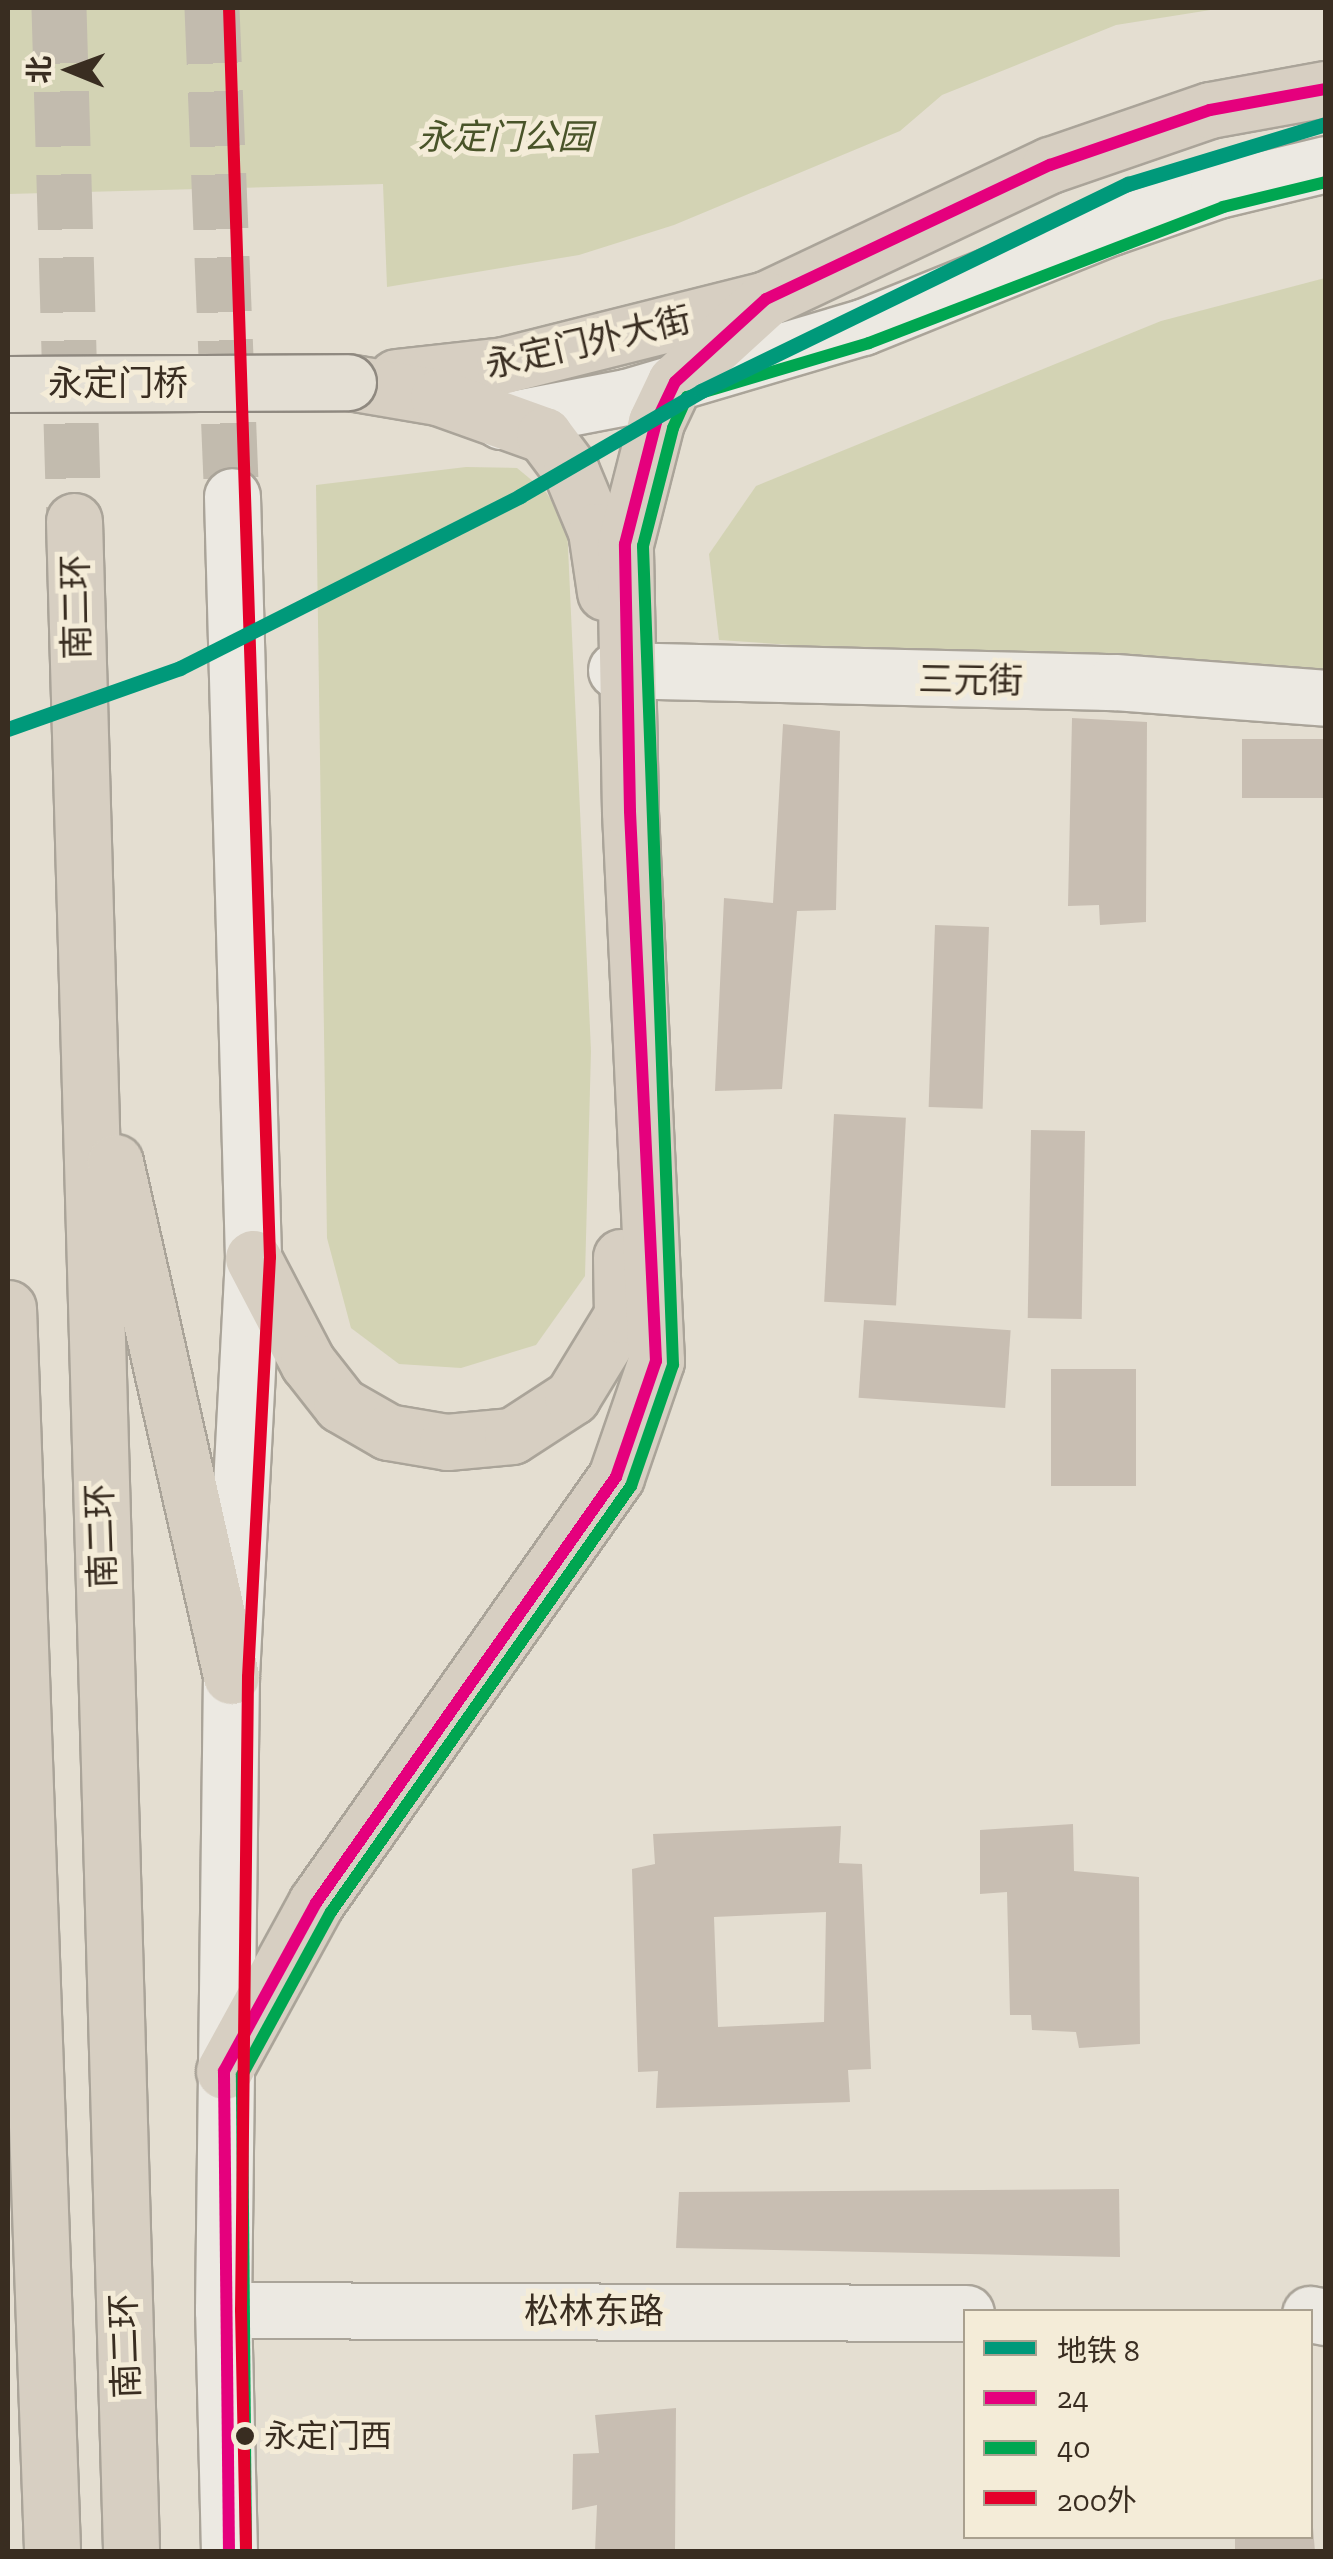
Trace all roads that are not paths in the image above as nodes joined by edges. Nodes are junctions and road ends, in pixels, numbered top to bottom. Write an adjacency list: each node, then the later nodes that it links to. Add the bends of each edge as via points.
1 (1326, 89): 3 (highway, 永定门外大街, via 1210,110 1050,165)
2 (1326, 164): 5 (street, 永定门外大街, via 1200,196 863,327)
3 (766, 299): 4 (highway, 永定门外大街, via 504,365); 5 (highway)
4 (348, 382): 6 (main road, 永定门桥, bridge); 7 (highway, via 438,397)
5 (675, 382): 7 (street, 永定门外大街); 10 (highway, via 656,422 625,544)
6 (8, 384)
7 (501, 421): 10 (highway, via 544,436 574,478 596,531)
8 (232, 496): 13 (street)
9 (74, 521): 12 (highway, 南二环)
10 (624, 671): 11 (street, 三元街, via 1115,682); 13 (highway, via 622,1315 572,1397 512,1436 447,1442 388,1432 340,1405 308,1363); 17 (highway, via 656,1361 616,1477 316,1903)
11 (1326, 698)
12 (86, 1036): 15 (highway); 21 (highway, 南二环)
13 (253, 1258): 15 (street)
14 (8, 1308): 16 (highway)
15 (231, 1676): 17 (street)
16 (19, 1984): 20 (highway)
17 (224, 2071): 18 (street)
18 (223, 2310): 19 (street, 松林东路); 22 (street)
19 (963, 2313)
20 (52, 2552)
21 (131, 2552)
22 (229, 2552)

